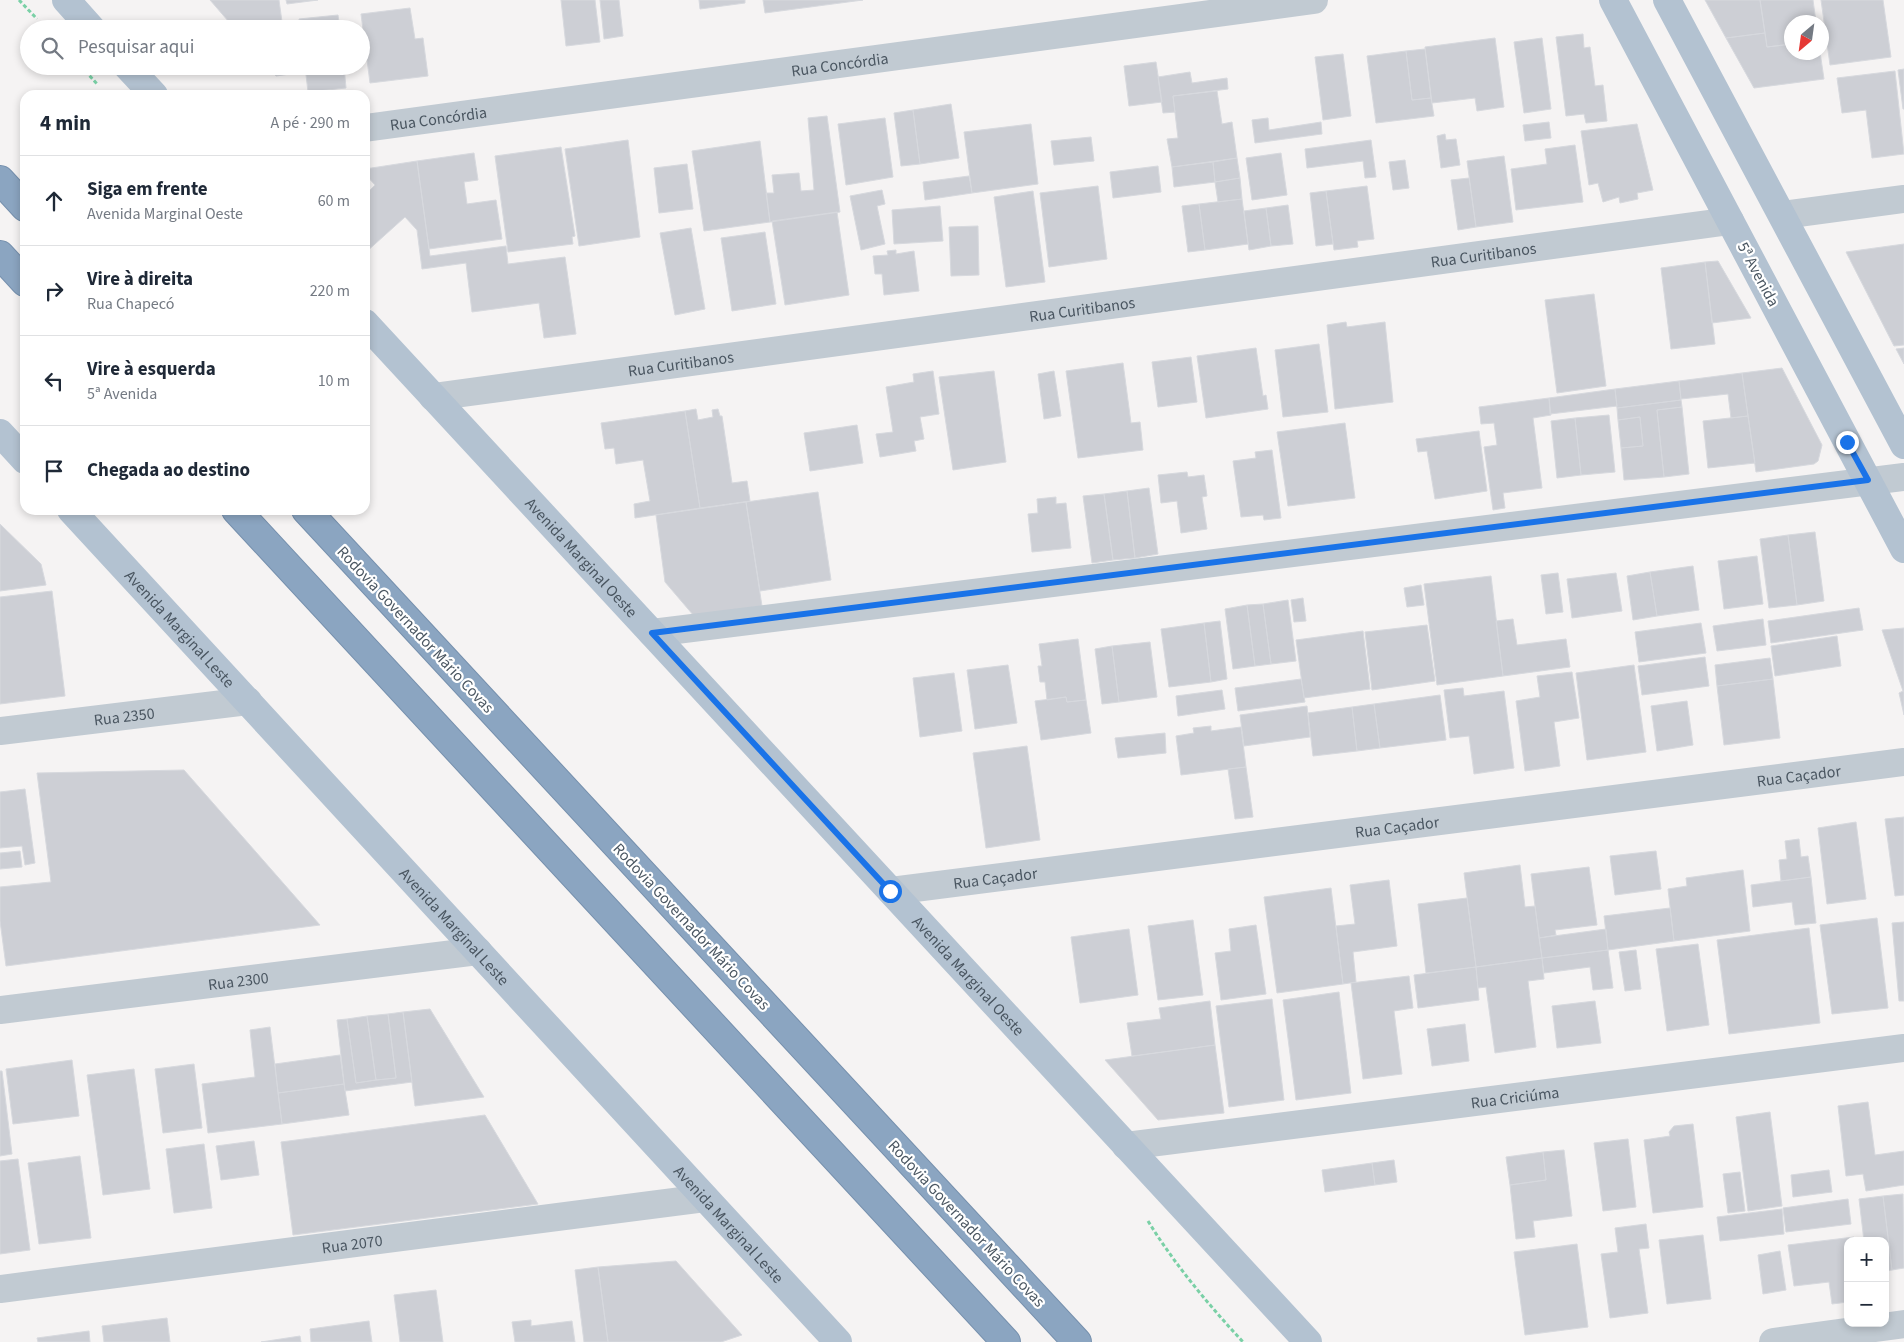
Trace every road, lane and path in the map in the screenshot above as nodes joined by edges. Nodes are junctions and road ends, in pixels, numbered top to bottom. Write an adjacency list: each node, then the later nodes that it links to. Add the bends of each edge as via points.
1 (19, 0): 6 (path)
2 (66, 0): 7 (main road)
3 (1314, 0): 12 (street, Rua Concórdia)
4 (1613, 0): 17 (main road, 5ª Avenida)
5 (1667, 0): 16 (main road)
6 (37, 20)
7 (84, 20)
8 (89, 75): 10 (path)
9 (135, 75): 11 (main road)
10 (101, 88)
11 (149, 90)
12 (370, 127)
13 (0, 180): 15 (highway)
14 (1904, 199): 16 (street)
15 (20, 202)
16 (1783, 215): 23 (main road)
17 (1730, 221): 21 (street, Rua Curitibanos); 26 (main road, 5ª Avenida)
18 (0, 255): 19 (highway)
19 (20, 277)
20 (370, 328): 21 (main road, Avenida Marginal Oeste)
21 (433, 396): 31 (main road, Avenida Marginal Oeste)
22 (1, 435): 24 (main road)
23 (1904, 445)
24 (20, 455)
25 (1904, 477): 26 (street)
26 (1868, 480): 30 (main road, 5ª Avenida); 31 (street)
27 (76, 515): 32 (main road, Avenida Marginal Leste)
28 (241, 515): 45 (highway)
29 (311, 515): 42 (highway, Rodovia Governador Mário Covas)
30 (1904, 549)
31 (652, 633): 35 (main road, Avenida Marginal Oeste)
32 (248, 701): 33 (street, Rua 2350); 36 (main road, Avenida Marginal Leste)
33 (0, 731)
34 (1904, 762): 35 (street, Rua Caçador)
35 (890, 891): 39 (main road, Avenida Marginal Oeste)
36 (478, 951): 37 (street, Rua 2300); 40 (main road, Avenida Marginal Leste)
37 (0, 1010)
38 (1904, 1048): 39 (street, Rua Criciúma)
39 (1126, 1146): 48 (main road, Avenida Marginal Oeste)
40 (705, 1198): 41 (street, Rua 2070); 44 (main road, Avenida Marginal Leste)
41 (0, 1289)
42 (1031, 1292): 46 (highway, Rodovia Governador Mário Covas); 47 (highway)
43 (1904, 1324): 49 (street)
44 (838, 1342)
45 (1006, 1342)
46 (1077, 1342)
47 (1094, 1342)
48 (1308, 1342)
49 (1773, 1342)

